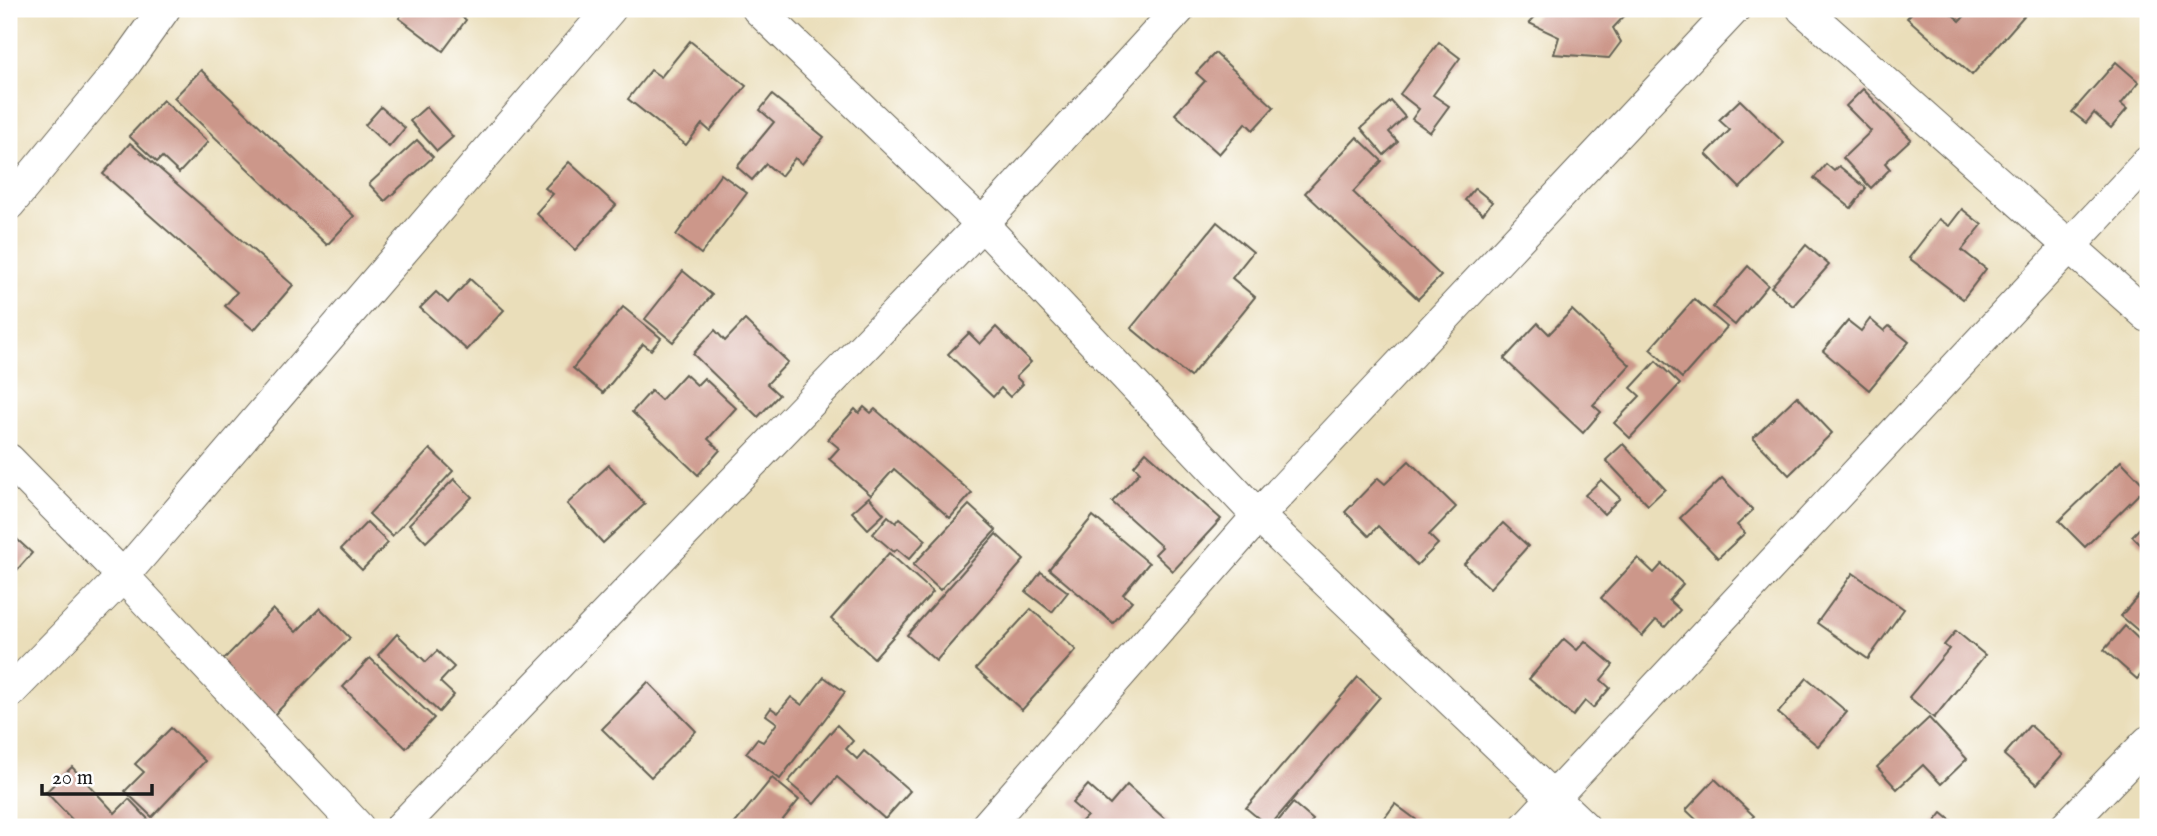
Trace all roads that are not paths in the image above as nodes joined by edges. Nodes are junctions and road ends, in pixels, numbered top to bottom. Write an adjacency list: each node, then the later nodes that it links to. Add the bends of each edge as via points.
1 (164, 9): 8 (street, via 124,65)
2 (610, 9): 14 (street)
3 (758, 9): 9 (street)
4 (1179, 9): 9 (street)
5 (1734, 9): 13 (street)
6 (1803, 9): 10 (street)
7 (2148, 163): 10 (street)
8 (9, 204)
9 (982, 224): 13 (street); 19 (street)
10 (2068, 247): 11 (street); 17 (street)
11 (2148, 316)
12 (9, 460): 14 (street)
13 (1258, 516): 17 (street); 20 (street)
14 (123, 576): 15 (street); 18 (street)
15 (9, 693)
16 (2148, 742): 23 (street)
17 (1553, 798): 21 (street); 22 (street)
18 (358, 827)
19 (401, 827)
20 (986, 827)
21 (1526, 827)
22 (1584, 827)
23 (2066, 827)

